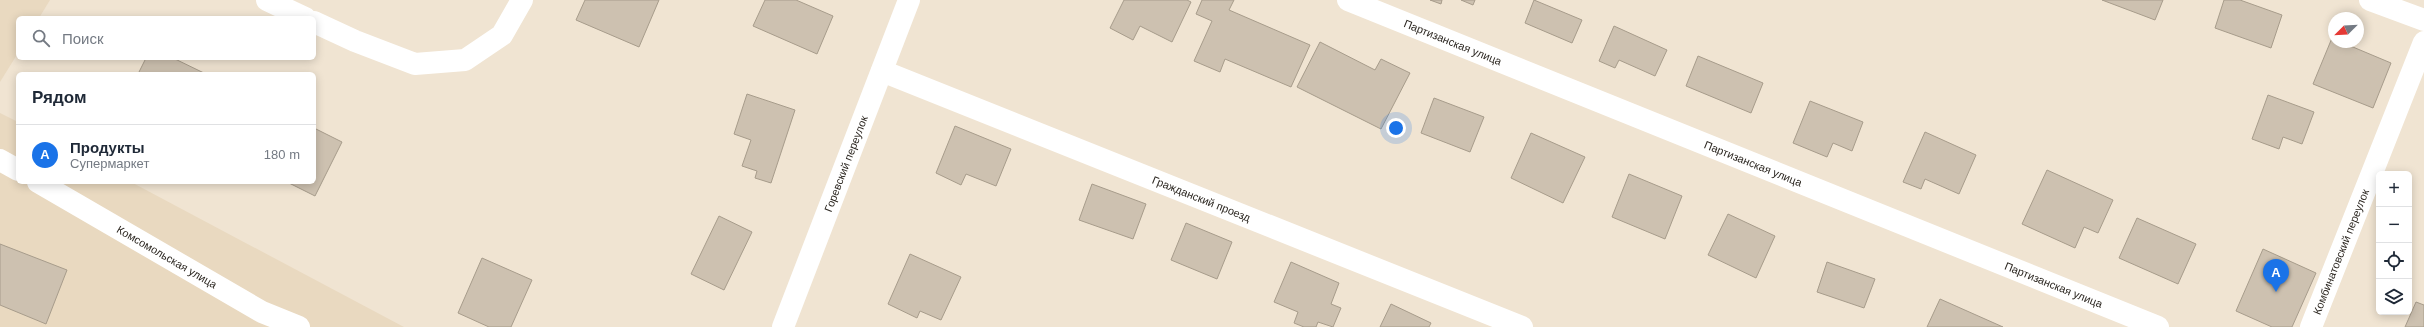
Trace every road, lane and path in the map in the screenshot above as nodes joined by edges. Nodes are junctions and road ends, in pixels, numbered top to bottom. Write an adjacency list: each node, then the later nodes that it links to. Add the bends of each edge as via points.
1 (267, 0): 6 (street)
2 (522, 0): 8 (street, via 502,35 465,60 414,64)
3 (909, 0): 10 (street, Горевский переулок)
4 (1348, 0): 17 (street, Партизанская улица)
5 (2370, 0): 7 (street)
6 (301, 16)
7 (2424, 20)
8 (316, 23)
9 (2424, 42): 18 (street, Комбинатовский переулок)
10 (882, 71): 15 (street, Горевский переулок); 16 (street, Гражданский проезд)
11 (0, 160): 12 (street)
12 (16, 169)
13 (41, 184): 14 (street, Комсомольская улица, via 262,312)
14 (299, 327)
15 (783, 327)
16 (1522, 327)
17 (2158, 327)
18 (2311, 327)

